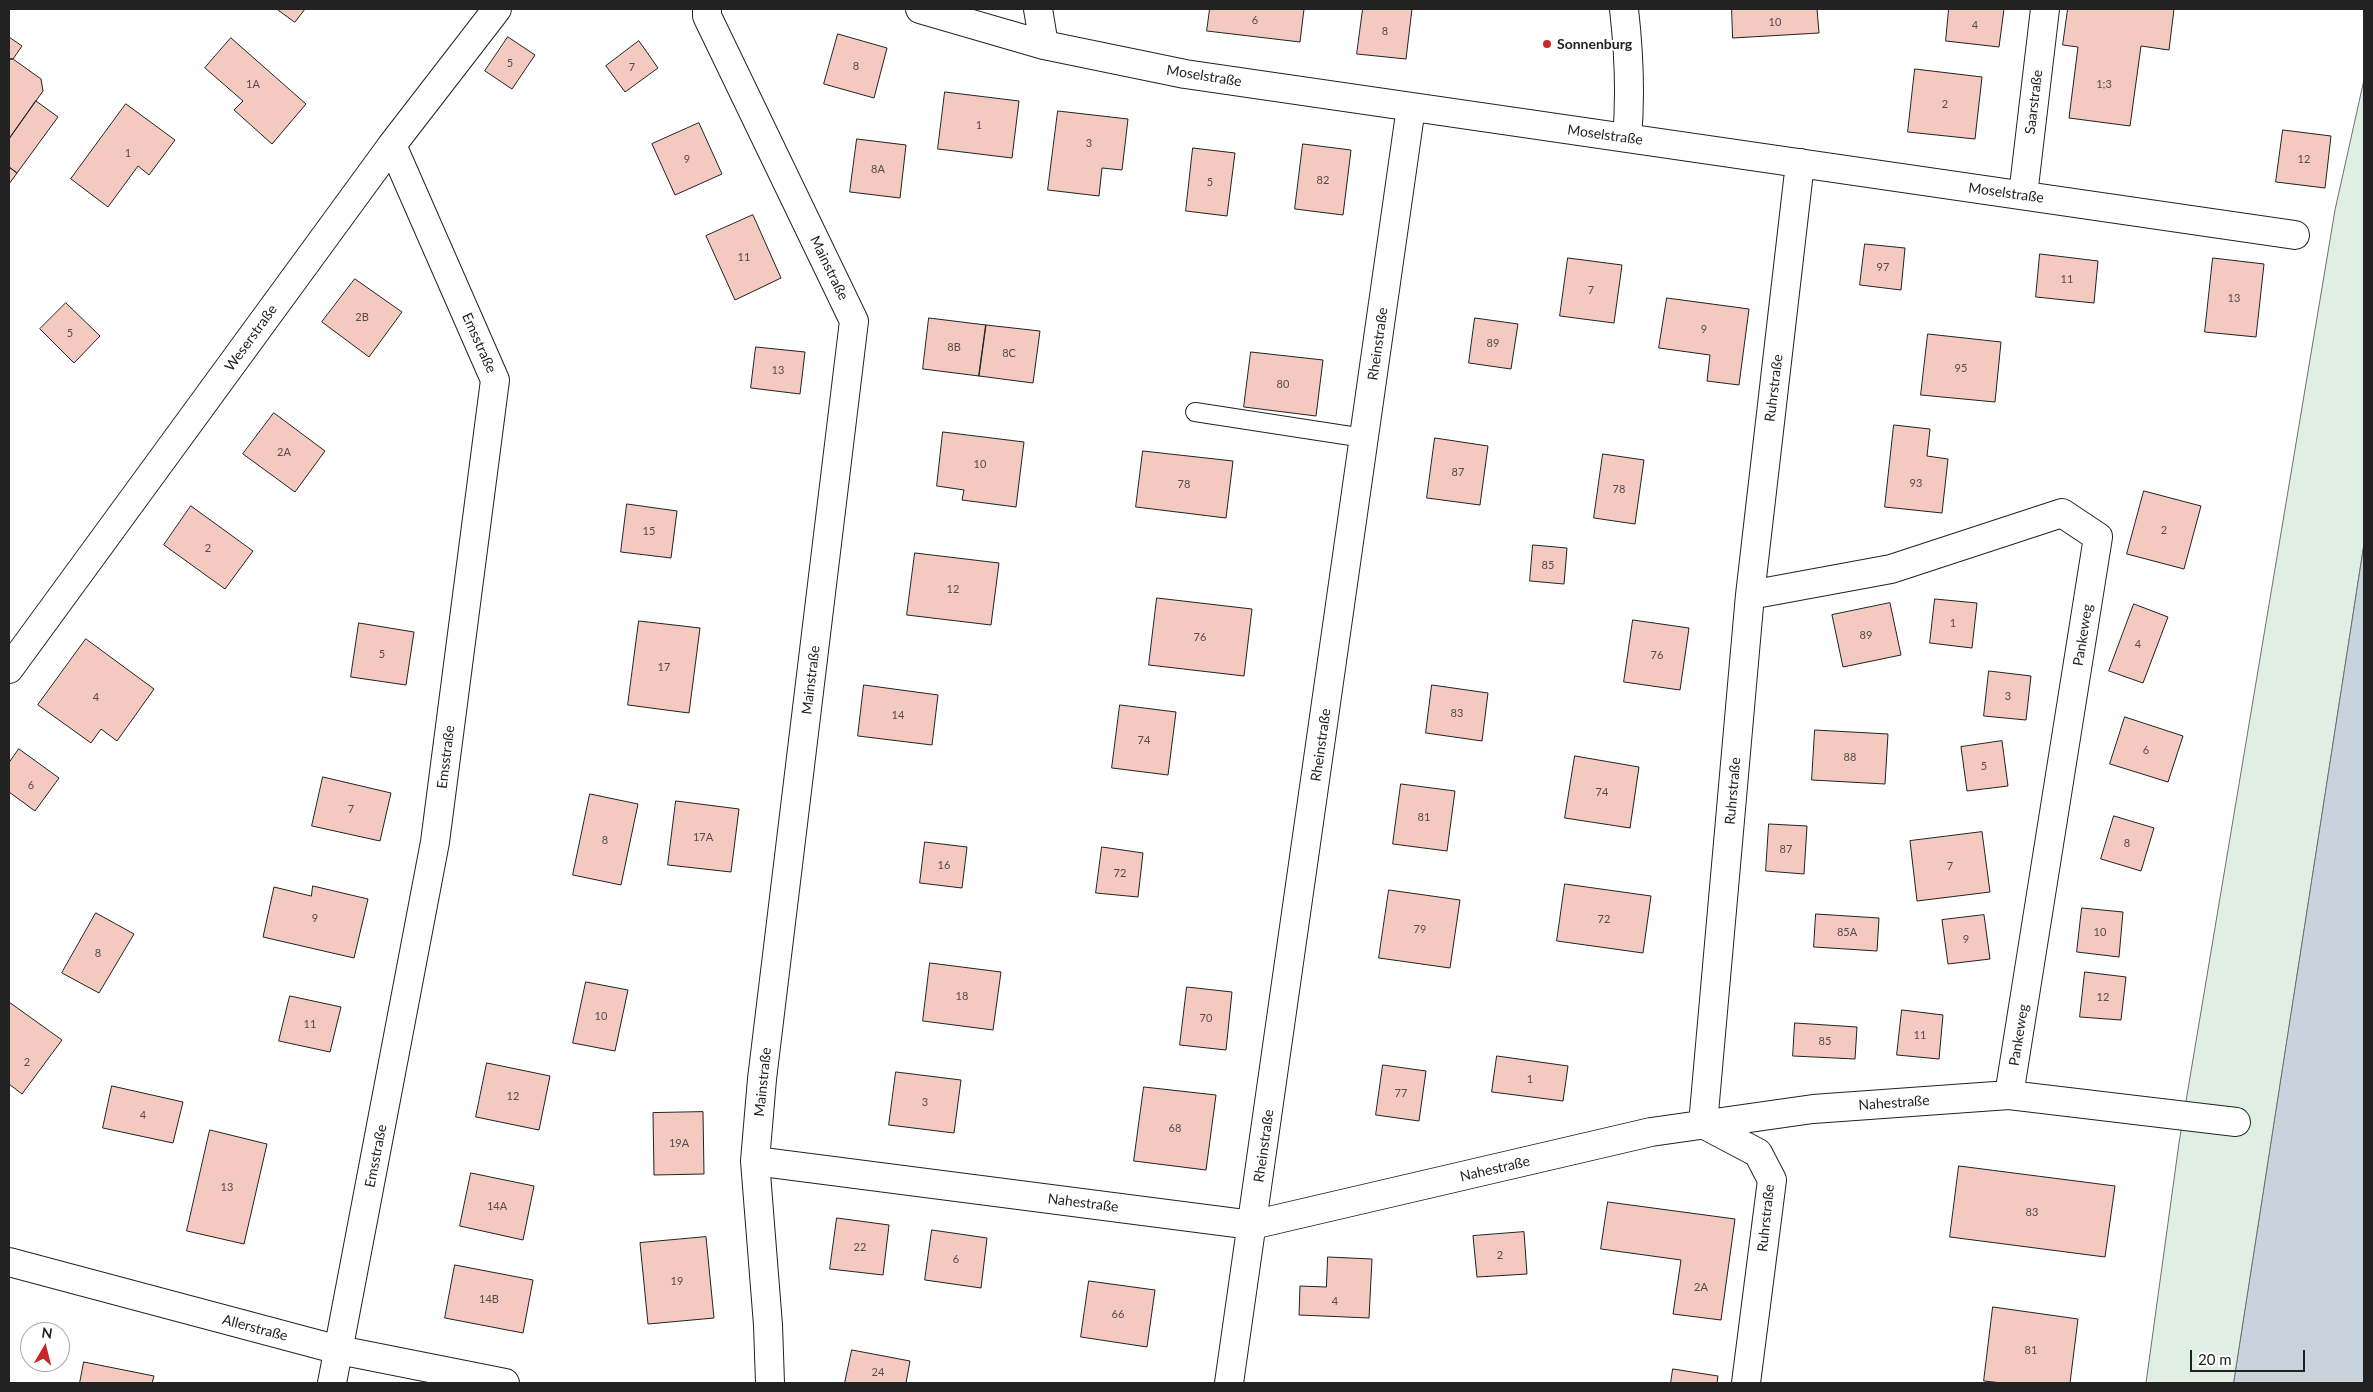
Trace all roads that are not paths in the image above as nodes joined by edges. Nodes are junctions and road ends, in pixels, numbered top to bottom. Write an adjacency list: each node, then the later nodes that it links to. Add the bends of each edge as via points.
1 (497, 9): 10 (street, Weserstraße)
2 (707, 9): 21 (street, Mainstraße, via 706,16 854,321 762,1079)
3 (920, 9): 7 (street, Moselstraße)
4 (1038, 9): 7 (street)
5 (1624, 9): 9 (street, via 1630,60)
6 (2045, 9): 12 (street, Saarstraße)
7 (1044, 45): 8 (street, Moselstraße, via 1185,74)
8 (1411, 107): 9 (street, Moselstraße); 15 (street, Rheinstraße)
9 (1627, 138): 11 (street, Moselstraße)
10 (392, 145): 17 (street, Weserstraße); 24 (street, Emsstraße, via 495,380 435,842)
11 (1800, 163): 12 (street, Moselstraße); 16 (street, Ruhrstraße)
12 (2023, 195): 13 (street, Moselstraße)
13 (2295, 235)
14 (1195, 412): 15 (lane)
15 (1364, 438): 22 (street, Rheinstraße)
16 (1750, 596): 18 (street, Pankeweg, via 1891,570 2062,513 2098,537); 20 (street, Ruhrstraße)
17 (9, 669)
18 (2009, 1094): 19 (street, Nahestraße); 20 (street, Nahestraße, via 1813,1109)
19 (2236, 1122)
20 (1703, 1124): 22 (street, Nahestraße, via 1651,1132); 29 (street, Ruhrstraße, via 1758,1154 1772,1180)
21 (756, 1160): 22 (street, Nahestraße); 27 (street, Mainstraße)
22 (1252, 1225): 28 (street, Rheinstraße)
23 (9, 1262): 24 (street, Allerstraße)
24 (339, 1350): 25 (street, Emsstraße); 26 (street, Allerstraße)
25 (332, 1383)
26 (505, 1383)
27 (770, 1383)
28 (1229, 1383)
29 (1746, 1383)

